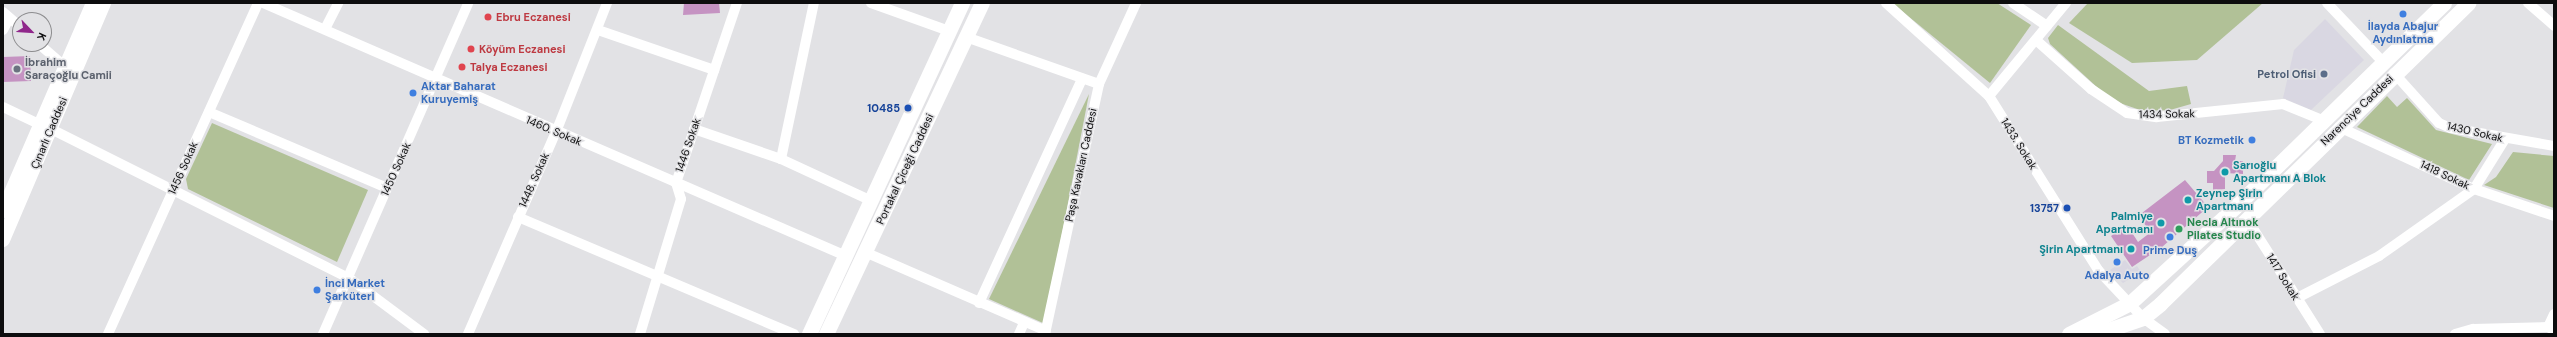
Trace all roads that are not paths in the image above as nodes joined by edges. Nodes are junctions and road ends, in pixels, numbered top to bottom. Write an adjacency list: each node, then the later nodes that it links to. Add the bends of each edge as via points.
1 (93, 3): 32 (main road, Çınarlı Caddesi)
2 (104, 3): 43 (main road, Çınarlı Caddesi)
3 (258, 3): 40 (street, 1456 Sokak)
4 (263, 3): 24 (street, 1460. Sokak)
5 (338, 3): 24 (street)
6 (468, 3): 36 (street, 1450 Sokak)
7 (607, 3): 26 (street, 1448. Sokak)
8 (737, 3): 33 (street, 1446 Sokak)
9 (814, 3): 48 (street)
10 (871, 3): 27 (street)
11 (962, 3): 27 (main road, Portakal Çiceği Caddesi)
12 (982, 3): 28 (main road, Portakal Çiceği Caddesi)
13 (1136, 3): 37 (street, Paşa Kavakları Caddesi)
14 (1886, 3): 38 (street, 1433. Sokak)
15 (2013, 3): 22 (street)
16 (2066, 3): 22 (street)
17 (2327, 3): 31 (street)
18 (2444, 3): 31 (main road, Narenciye Caddesi)
19 (2468, 3): 34 (main road, Narenciye Caddesi)
20 (2528, 3): 23 (street)
21 (6, 15): 25 (street)
22 (2047, 26): 29 (street)
23 (2554, 26)
24 (325, 29): 36 (street, 1460. Sokak)
25 (3, 30)
26 (598, 30): 33 (street); 45 (street, 1448. Sokak)
27 (949, 31): 53 (main road, Portakal Çiceği Caddesi)
28 (966, 37): 35 (street); 59 (main road, Portakal Çiceği Caddesi)
29 (2036, 40): 38 (street); 41 (street, 1434 Sokak, via 2091,89 2126,113 2158,117 2283,104)
30 (48, 52): 32 (street)
31 (2383, 62): 41 (main road, Narenciye Caddesi)
32 (65, 67): 43 (main road, Çınarlı Caddesi)
33 (714, 70): 44 (street, 1446 Sokak)
34 (2394, 74): 42 (main road, Narenciye Caddesi); 46 (street, 1430 Sokak, via 2439,123)
35 (1082, 78): 37 (street); 64 (street)
36 (435, 79): 45 (street, 1460. Sokak); 50 (street, 1450 Sokak)
37 (1099, 84): 70 (street, Paşa Kavakları Caddesi)
38 (1989, 96): 65 (street, 1433. Sokak, via 2098,270)
39 (3, 107): 43 (street)
40 (209, 112): 50 (street); 52 (street, 1456 Sokak)
41 (2322, 120): 65 (main road, Narenciye Caddesi, via 2235,207)
42 (2339, 126): 51 (street, 1418 Sokak); 57 (main road, Narenciye Caddesi)
43 (46, 127): 52 (street); 54 (main road, Çınarlı Caddesi); 58 (main road, Çınarlı Caddesi)
44 (694, 129): 48 (street); 49 (street, 1446 Sokak)
45 (556, 132): 49 (street, 1460. Sokak); 56 (street, 1448. Sokak)
46 (2505, 139): 47 (street, 1430 Sokak); 51 (street)
47 (2554, 146)
48 (781, 159): 53 (street)
49 (676, 183): 60 (street, 1460. Sokak); 61 (street, 1446 Sokak, via 681,199)
50 (387, 188): 62 (street, 1450 Sokak)
51 (2474, 188): 55 (street, 1418 Sokak); 63 (street, via 2379,256)
52 (173, 191): 62 (street); 71 (street, 1456 Sokak)
53 (872, 201): 60 (main road, Portakal Çiceği Caddesi)
54 (3, 211)
55 (2554, 216)
56 (518, 217): 61 (street); 74 (street, 1448. Sokak)
57 (2248, 219): 63 (street, 1417 Sokak); 67 (main road, Narenciye Caddesi)
58 (3, 240)
59 (867, 253): 64 (street); 78 (main road, Portakal Çiceği Caddesi)
60 (846, 256): 77 (main road, Portakal Çiceği Caddesi)
61 (656, 275): 75 (street, 1446 Sokak); 76 (street)
62 (349, 278): 72 (street, 1450 Sokak); 73 (street)
63 (2297, 298): 83 (street, 1417 Sokak)
64 (979, 303): 68 (street)
65 (2130, 303): 67 (street, 1433. Sokak); 80 (main road, Narenciye Caddesi)
66 (2554, 314): 69 (street)
67 (2143, 318): 81 (main road); 82 (street, 1433. Sokak)
68 (1024, 323): 70 (street); 79 (street)
69 (2551, 329): 84 (street, via 2473,329)
70 (1046, 333)
71 (108, 334)
72 (323, 334)
73 (424, 334)
74 (468, 334)
75 (640, 334)
76 (794, 334)
77 (808, 334)
78 (826, 334)
79 (1019, 334)
80 (2069, 334)
81 (2096, 334)
82 (2164, 334)
83 (2320, 334)
84 (2454, 334)

